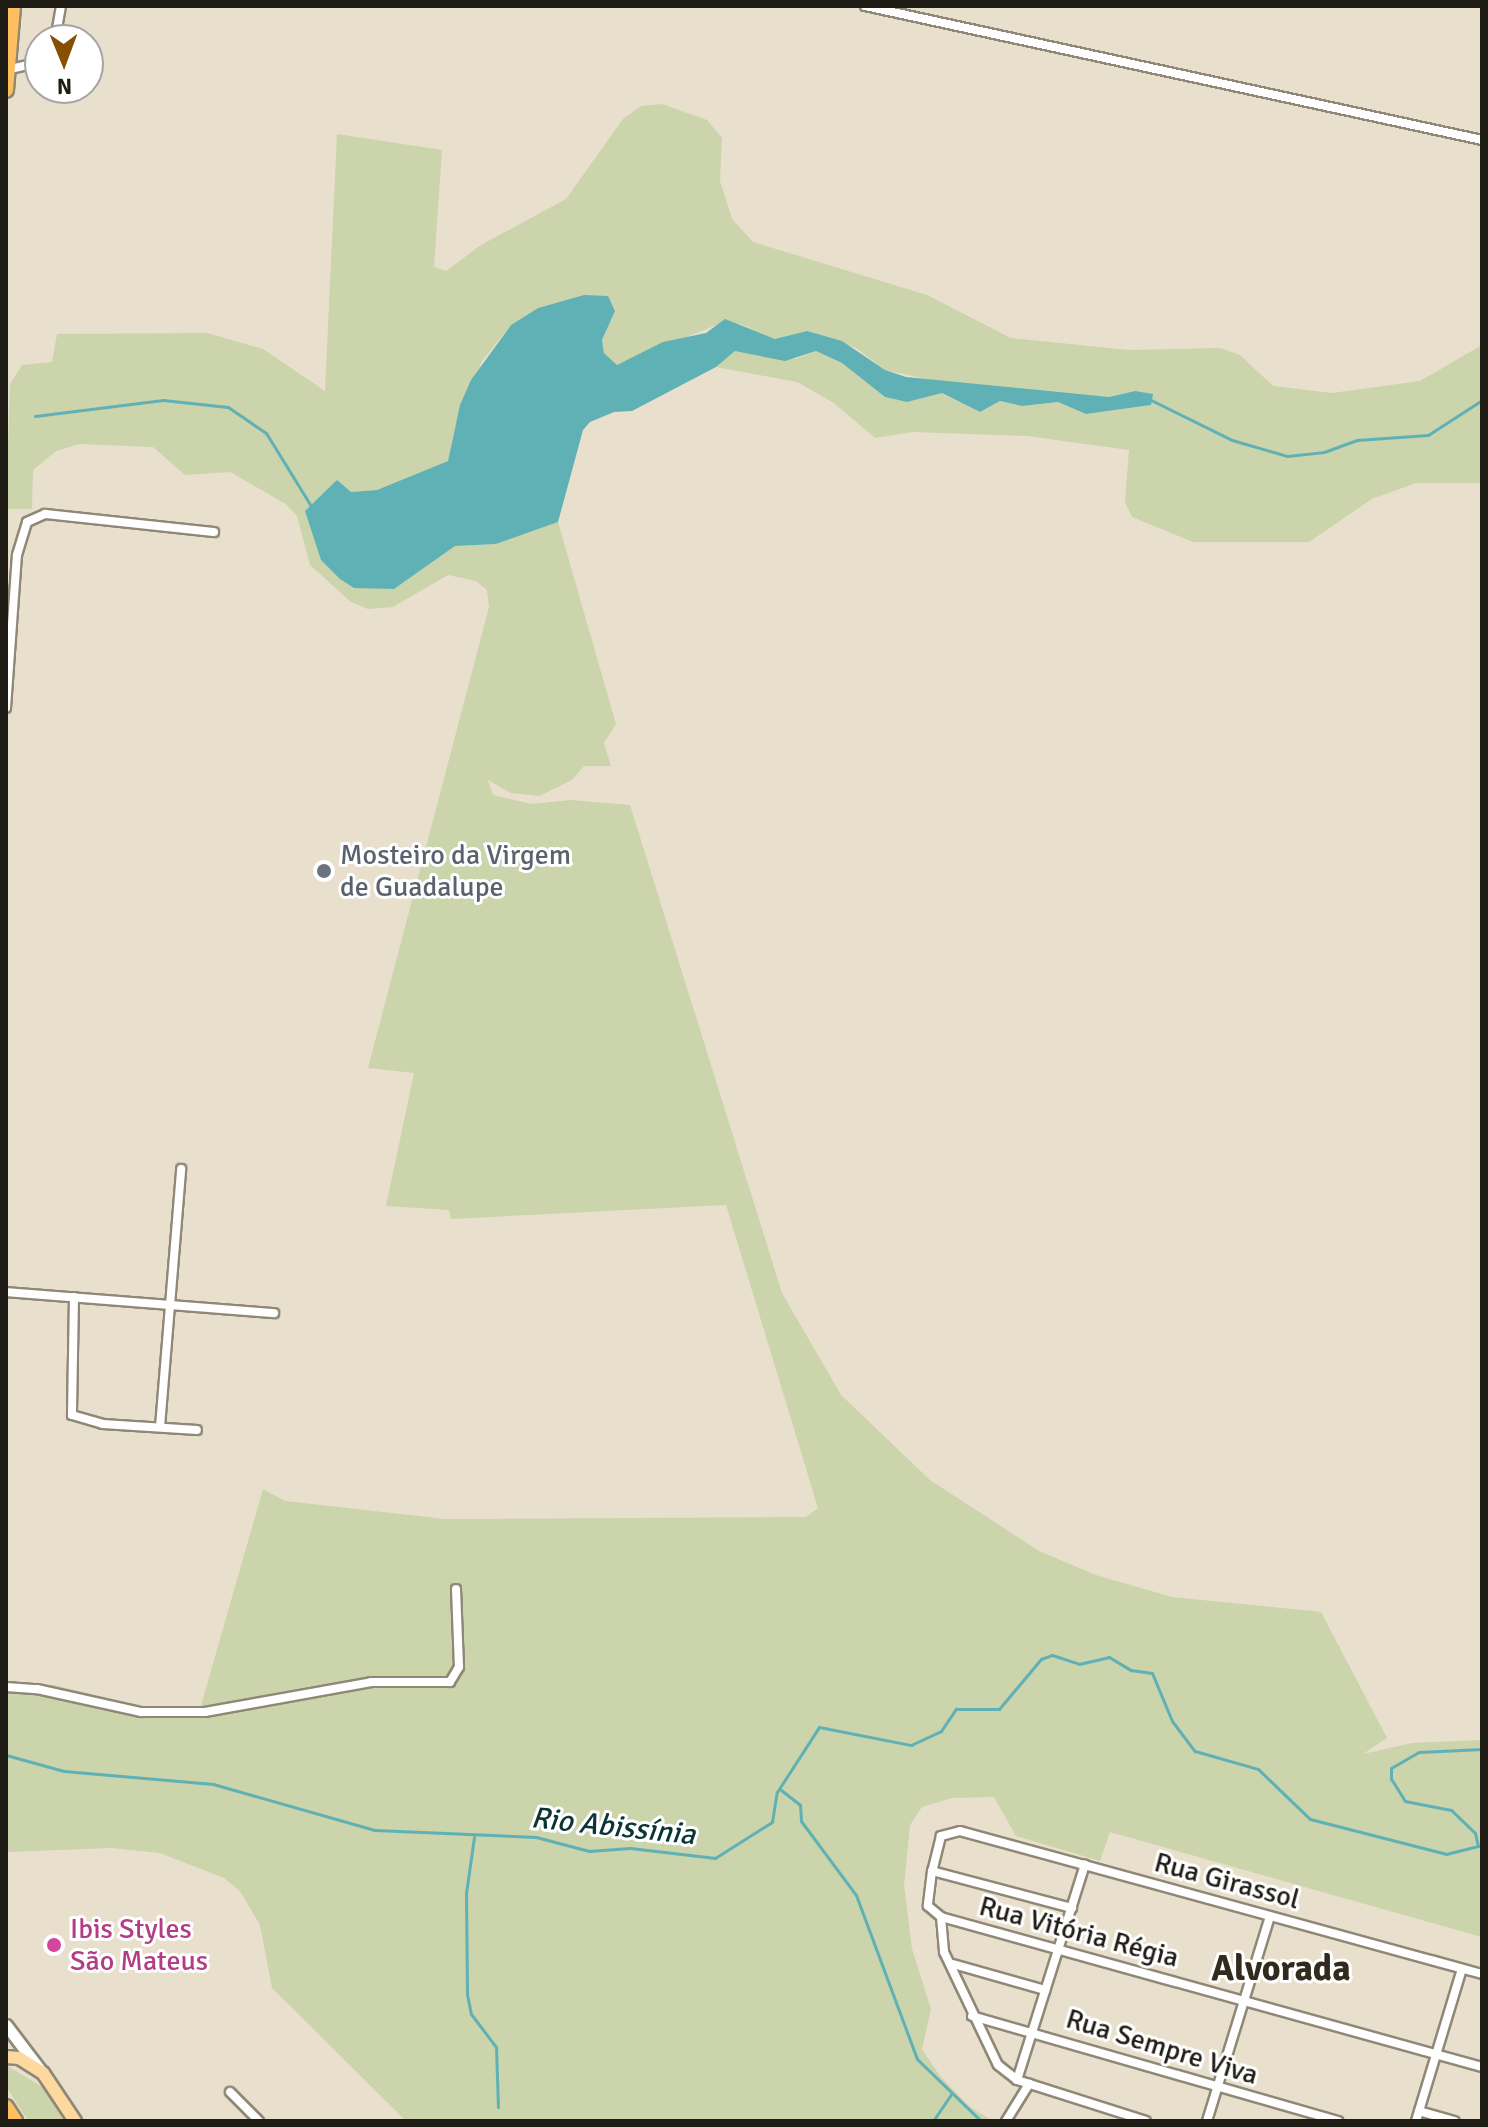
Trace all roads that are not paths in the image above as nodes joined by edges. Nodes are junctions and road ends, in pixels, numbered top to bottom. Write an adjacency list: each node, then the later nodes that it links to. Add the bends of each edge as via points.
1 (13, 6): 3 (highway)
2 (865, 6): 5 (street)
3 (7, 71): 4 (highway)
4 (6, 90)
5 (1482, 140)
6 (214, 532): 7 (street, via 45,514 27,522 17,555)
7 (6, 708)
8 (181, 1169): 11 (street)
9 (6, 1292): 10 (street)
10 (74, 1297): 11 (street); 13 (street, via 72,1415 103,1424)
11 (169, 1305): 12 (street); 13 (street)
12 (274, 1313)
13 (160, 1427): 14 (street)
14 (197, 1430)
15 (456, 1589): 16 (street, via 459,1667 450,1682 393,1679 250,1708 149,1713)
16 (6, 1687)
17 (1085, 1864): 18 (street, Rua Girassol, via 960,1831 941,1836); 19 (street); 20 (street, Rua Girassol)
18 (932, 1871): 19 (street); 21 (street, via 928,1906)
19 (1072, 1908): 22 (street)
20 (1270, 1916): 24 (street, Rua Girassol); 27 (street)
21 (941, 1917): 22 (street, Rua Vitória Régia); 23 (street, via 940,1940)
22 (1059, 1948): 26 (street); 27 (street, Rua Vitória Régia)
23 (953, 1964): 26 (street); 28 (street)
24 (1462, 1969): 25 (street, Rua Girassol); 31 (street)
25 (1482, 1974)
26 (1045, 1990): 30 (street)
27 (1246, 2002): 31 (street, Rua Vitória Régia); 37 (street)
28 (972, 2016): 30 (street, Rua Sempre Viva); 35 (street, via 987,2050)
29 (6, 2025): 34 (main road)
30 (1033, 2030): 35 (street); 37 (street, Rua Sempre Viva)
31 (1436, 2055): 33 (street, Rua Vitória Régia); 40 (street)
32 (6, 2057): 34 (main road, via 19,2058)
33 (1482, 2067)
34 (43, 2073): 42 (main road)
35 (1017, 2080): 36 (street)
36 (1029, 2084): 44 (street); 45 (street)
37 (1218, 2088): 46 (street); 47 (street, Rua Sempre Viva)
38 (230, 2092): 43 (street)
39 (6, 2107): 41 (highway)
40 (1419, 2111): 48 (street); 49 (street)
41 (15, 2121)
42 (75, 2121)
43 (259, 2121)
44 (1006, 2121)
45 (1146, 2121)
46 (1207, 2121)
47 (1338, 2121)
48 (1416, 2121)
49 (1455, 2121)

